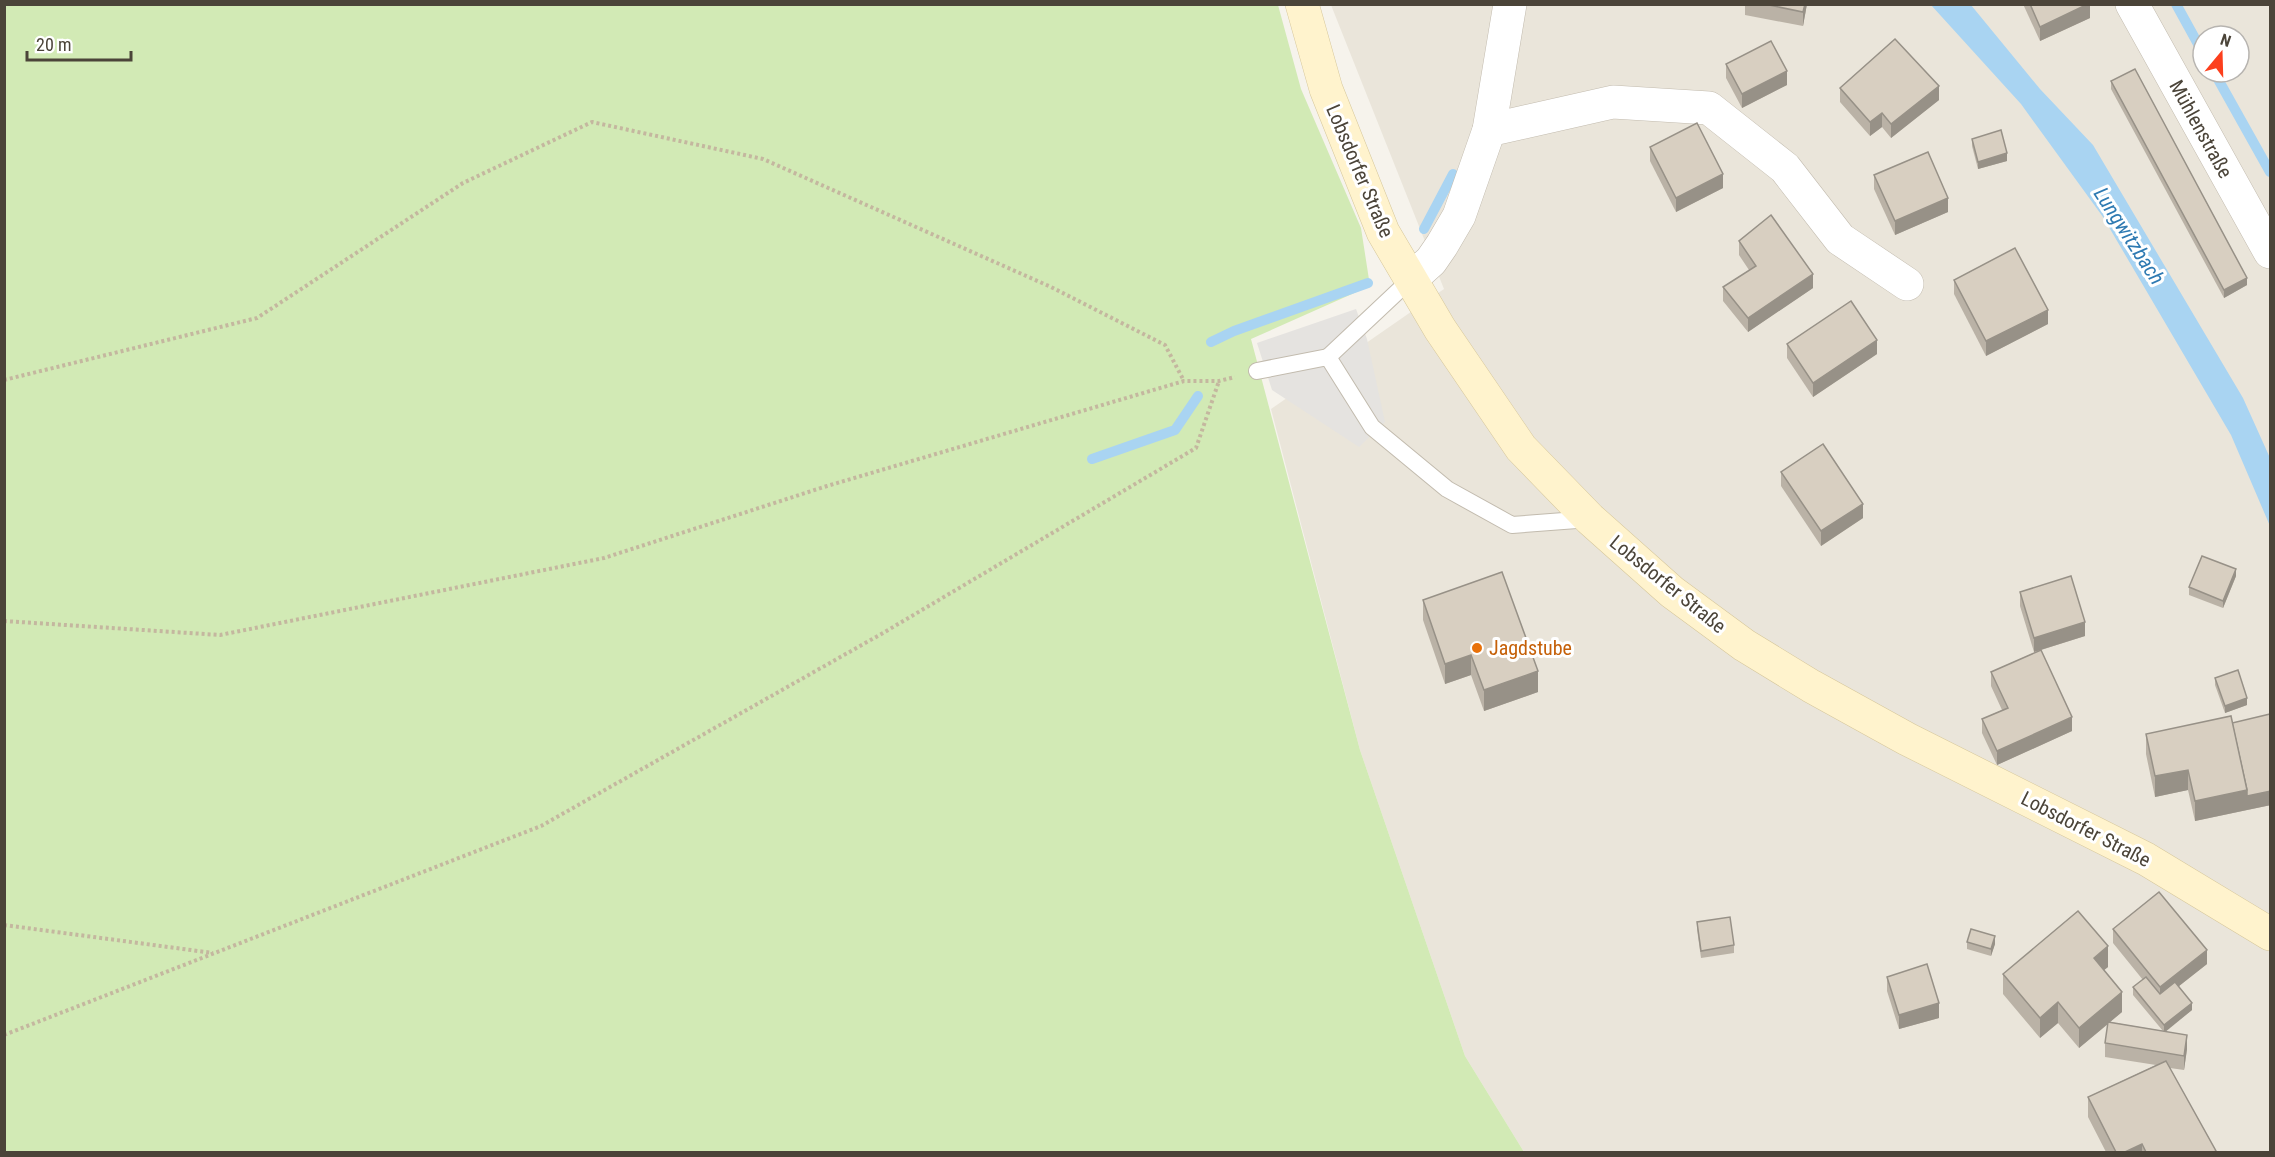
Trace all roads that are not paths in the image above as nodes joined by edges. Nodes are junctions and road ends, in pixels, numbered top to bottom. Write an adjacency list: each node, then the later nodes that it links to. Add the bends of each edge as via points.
1 (1302, 4): 6 (main road, Lobsdorfer Straße, via 1326,89 1383,232)
2 (1510, 4): 4 (street)
3 (2132, 4): 5 (street, Mühlenstraße)
4 (1490, 130): 6 (street, via 1459,216 1437,253); 7 (street, via 1613,102 1709,108 1785,168 1840,240)
5 (2271, 252)
6 (1411, 279): 8 (lane); 10 (main road, Lobsdorfer Straße, via 1521,448)
7 (1907, 284)
8 (1328, 357): 9 (lane); 10 (lane, via 1372,427 1447,489 1512,525)
9 (1257, 371)
10 (1590, 519): 11 (main road, Lobsdorfer Straße, via 1672,592 1744,645 1811,686 1907,739 2146,859)
11 (2271, 934)

